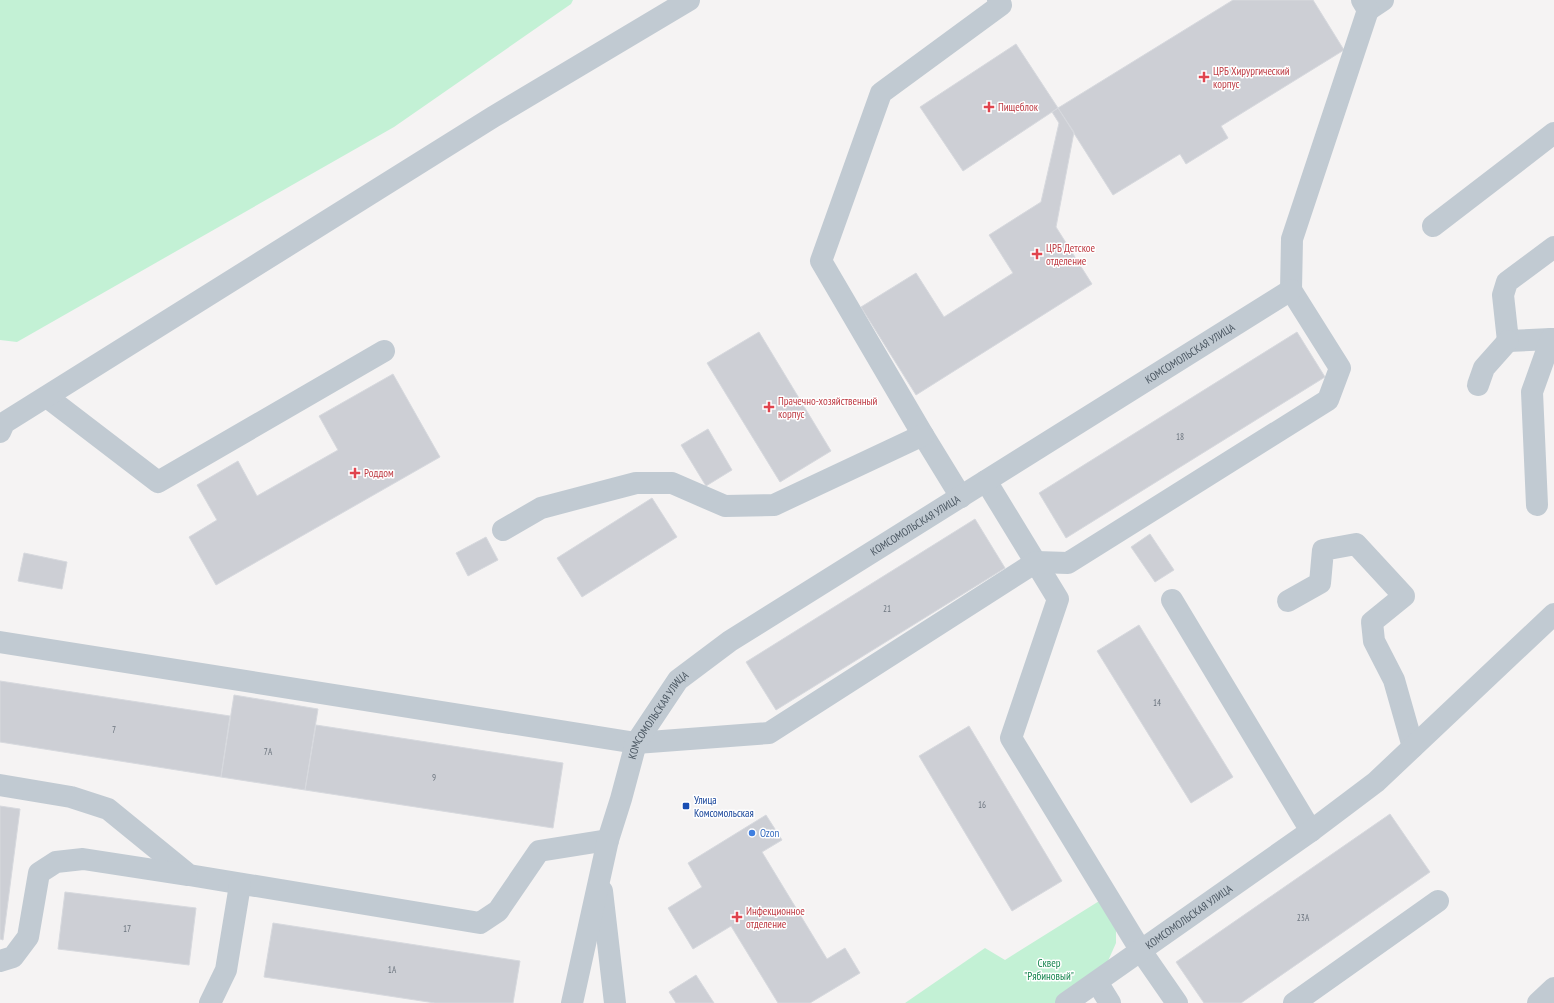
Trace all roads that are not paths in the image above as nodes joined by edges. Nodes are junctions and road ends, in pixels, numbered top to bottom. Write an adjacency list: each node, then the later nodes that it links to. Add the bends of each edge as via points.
1 (689, 0): 12 (street, via 493,117)
2 (998, 0): 14 (street, via 1000,5 881,93 821,261)
3 (1371, 3): 7 (street, via 1292,239)
4 (1554, 133): 5 (street)
5 (1434, 226)
6 (1554, 247): 9 (street, via 1507,282 1503,295)
7 (1290, 290): 15 (street, КОМСОМОЛЬСКАЯ УЛИЦА); 19 (street, via 1340,368 1328,400 1068,563)
8 (1553, 339): 9 (street); 17 (street, via 1532,392)
9 (1508, 340): 11 (street, via 1484,368)
10 (384, 351): 12 (street, via 158,482)
11 (1478, 385)
12 (47, 397): 13 (street, via 4,423)
13 (0, 432)
14 (923, 435): 16 (street); 18 (street, via 774,505 725,506 672,483 636,483 541,508)
15 (986, 481): 16 (street, КОМСОМОЛЬСКАЯ УЛИЦА); 19 (street)
16 (961, 498): 24 (street, КОМСОМОЛЬСКАЯ УЛИЦА, via 730,641 678,680)
17 (1537, 504)
18 (503, 530)
19 (1036, 562): 24 (street, via 769,733); 33 (street, via 1058,599 1010,738)
20 (1172, 600): 27 (street)
21 (1288, 601): 25 (street, via 1320,583 1323,550 1356,544 1404,596 1372,622 1374,641 1394,680)
22 (1554, 614): 25 (street, КОМСОМОЛЬСКАЯ УЛИЦА)
23 (0, 642): 24 (street)
24 (636, 743): 28 (street, КОМСОМОЛЬСКАЯ УЛИЦА)
25 (1413, 747): 27 (street, КОМСОМОЛЬСКАЯ УЛИЦА, via 1376,782)
26 (0, 785): 30 (street, via 71,797 108,809)
27 (1311, 831): 33 (street, КОМСОМОЛЬСКАЯ УЛИЦА)
28 (608, 840): 29 (street, КОМСОМОЛЬСКАЯ УЛИЦА); 31 (street, via 539,851 498,911 480,923)
29 (600, 873): 38 (street, КОМСОМОЛЬСКАЯ УЛИЦА); 39 (street, КОМСОМОЛЬСКАЯ УЛИЦА)
30 (189, 875): 31 (street); 34 (street, via 83,859 56,862 39,873 28,938 13,957)
31 (240, 885): 37 (street, via 226,970)
32 (1438, 901): 43 (street)
33 (1141, 951): 35 (street, КОМСОМОЛЬСКАЯ УЛИЦА); 42 (street)
34 (0, 961)
35 (1097, 982): 40 (street, КОМСОМОЛЬСКАЯ УЛИЦА); 41 (street)
36 (1554, 988): 44 (street)
37 (210, 1003)
38 (572, 1003)
39 (615, 1003)
40 (1066, 1003)
41 (1110, 1003)
42 (1177, 1003)
43 (1294, 1003)
44 (1538, 1003)

